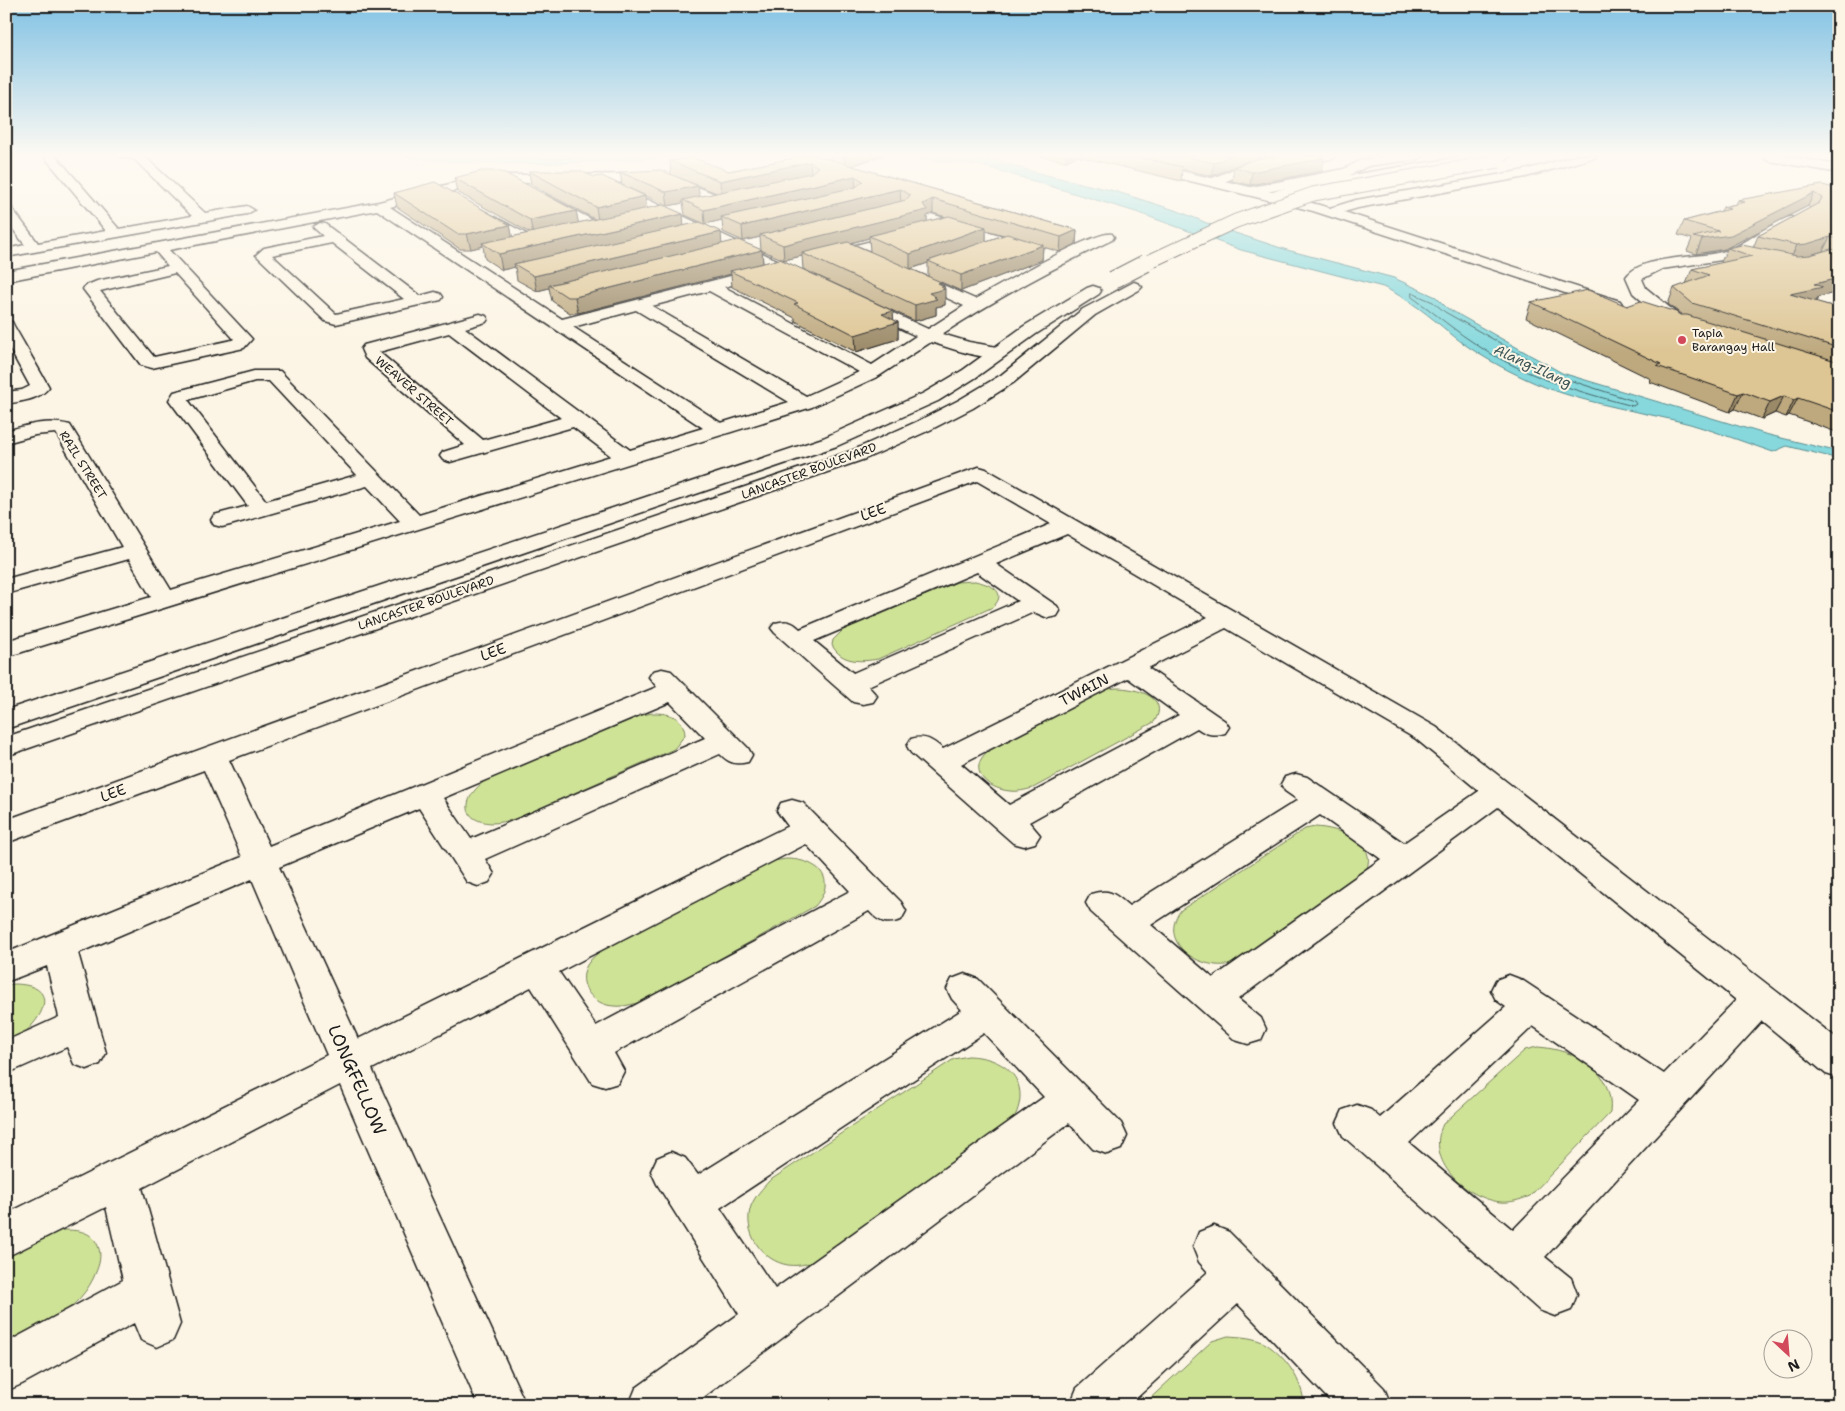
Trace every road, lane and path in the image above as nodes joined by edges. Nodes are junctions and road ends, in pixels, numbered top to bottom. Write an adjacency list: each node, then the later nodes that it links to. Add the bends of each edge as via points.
1 (14, 221): 29 (street)
2 (105, 221): 21 (street)
3 (185, 221): 21 (street)
4 (299, 221): 28 (street)
5 (311, 221): 24 (street)
6 (401, 221): 38 (street)
7 (497, 221): 27 (street, via 535,241)
8 (584, 221): 18 (street)
9 (683, 221): 19 (street)
10 (940, 221): 16 (street)
11 (1240, 221): 48 (street, LANCASTER BOULEVARD, bridge, via 1180,246)
12 (1271, 221): 41 (street, LANCASTER BOULEVARD)
13 (1356, 221): 58 (street)
14 (1790, 221): 35 (street)
15 (614, 224): 18 (street)
16 (950, 224): 25 (street); 31 (street)
17 (722, 226): 19 (street)
18 (597, 228): 20 (street)
19 (703, 230): 22 (street); 30 (street)
20 (578, 232)
21 (115, 233): 29 (street)
22 (684, 234)
23 (1107, 237): 39 (street)
24 (334, 238): 54 (street); 54 (street, via 263,255 332,318)
25 (1006, 242): 32 (street); 39 (street)
26 (760, 243): 30 (street)
27 (512, 246)
28 (159, 247): 42 (street); 46 (street)
29 (34, 248): 34 (street)
30 (741, 248): 33 (street); 43 (street)
31 (850, 250): 40 (street); 43 (street)
32 (980, 251)
33 (722, 252)
34 (6, 253)
35 (1734, 253): 37 (street); 62 (street, via 1660,265 1634,277 1639,290)
36 (476, 254): 38 (street)
37 (1751, 257)
38 (458, 258): 47 (street)
39 (1061, 258): 57 (street)
40 (876, 261)
41 (1175, 264)
42 (178, 268): 42 (street, via 243,339 238,344 152,363 147,361 91,289)
43 (783, 268): 49 (street); 50 (street)
44 (927, 270): 57 (street, via 905,274)
45 (509, 275): 47 (street)
46 (6, 276)
47 (490, 279): 55 (street)
48 (1129, 283): 67 (street, LANCASTER BOULEVARD, via 1071,304); 90 (street, LANCASTER BOULEVARD, via 1007,379 966,404 858,455)
49 (817, 284)
50 (710, 286): 56 (street); 68 (street)
51 (542, 296): 55 (street)
52 (843, 296): 66 (street)
53 (435, 297): 54 (street)
54 (418, 301)
55 (523, 301): 61 (street)
56 (639, 305): 61 (street); 70 (street)
57 (976, 305): 66 (street)
58 (1624, 307)
59 (1643, 313): 62 (street)
60 (480, 319): 64 (street, WEAVER STREET)
61 (560, 325): 72 (street)
62 (1680, 325): 65 (street)
63 (6, 326): 69 (street, via 40,386 29,393)
64 (452, 326): 71 (street); 74 (street, WEAVER STREET, via 378,346 370,349 371,354)
65 (1698, 331)
66 (929, 336): 67 (street); 68 (street)
67 (997, 352): 89 (street, LANCASTER BOULEVARD, via 931,397 830,442)
68 (873, 372): 70 (street)
69 (6, 398)
70 (804, 403): 72 (street)
71 (574, 420): 74 (street); 76 (street)
72 (717, 429): 76 (street)
73 (6, 437): 82 (street, RAIL STREET, via 41,429 63,429)
74 (479, 448): 75 (street)
75 (450, 456)
76 (627, 458): 80 (street)
77 (371, 478): 78 (street); 78 (street, via 274,375 254,376 181,396 178,400); 80 (street)
78 (261, 509): 79 (street)
79 (222, 520)
80 (414, 523): 85 (street)
81 (1069, 525): 83 (street); 86 (street); 91 (street, LEE, via 979,473)
82 (135, 550): 84 (street); 85 (street, RAIL STREET)
83 (979, 563): 83 (street, via 1043,607 856,691 790,633)
84 (6, 587)
85 (165, 600): 87 (street)
86 (1228, 618): 88 (street, TWAIN); 92 (street, via 1426,732)
87 (6, 648)
88 (1129, 667): 88 (street, TWAIN, via 1206,722 1015,828 930,755)
89 (6, 720)
90 (6, 747)
91 (213, 756): 94 (street, LEE); 96 (street, LONGFELLOW)
92 (1499, 791): 95 (street); 101 (street)
93 (425, 794): 93 (street, via 668,683 731,748 471,865); 96 (street)
94 (6, 832)
95 (1404, 859): 100 (street); 100 (street, via 1308,792 1114,914)
96 (260, 862): 97 (street); 104 (street, LONGFELLOW)
97 (59, 946): 99 (street); 103 (street, via 83,1039)
98 (537, 967): 98 (street, via 801,820 881,902 598,1060); 104 (street)
99 (6, 968)
100 (1212, 998): 102 (street)
101 (1760, 999): 105 (street); 106 (street)
102 (1248, 1029)
103 (6, 1058)
104 (349, 1062): 109 (street); 115 (street, LONGFELLOW)
105 (1839, 1062)
106 (1666, 1097): 111 (street); 111 (street, via 1521,998 1368,1134)
107 (1071, 1099): 108 (street); 113 (street); 113 (street, via 976,1001 681,1187)
108 (1107, 1136)
109 (120, 1178): 110 (street); 114 (street, via 153,1307)
110 (6, 1236)
111 (1514, 1260): 112 (street)
112 (1555, 1294)
113 (769, 1320): 116 (street)
114 (6, 1368)
115 (502, 1405)
116 (654, 1405)
117 (1094, 1405): 118 (street, via 1227,1260)
118 (1367, 1405)

